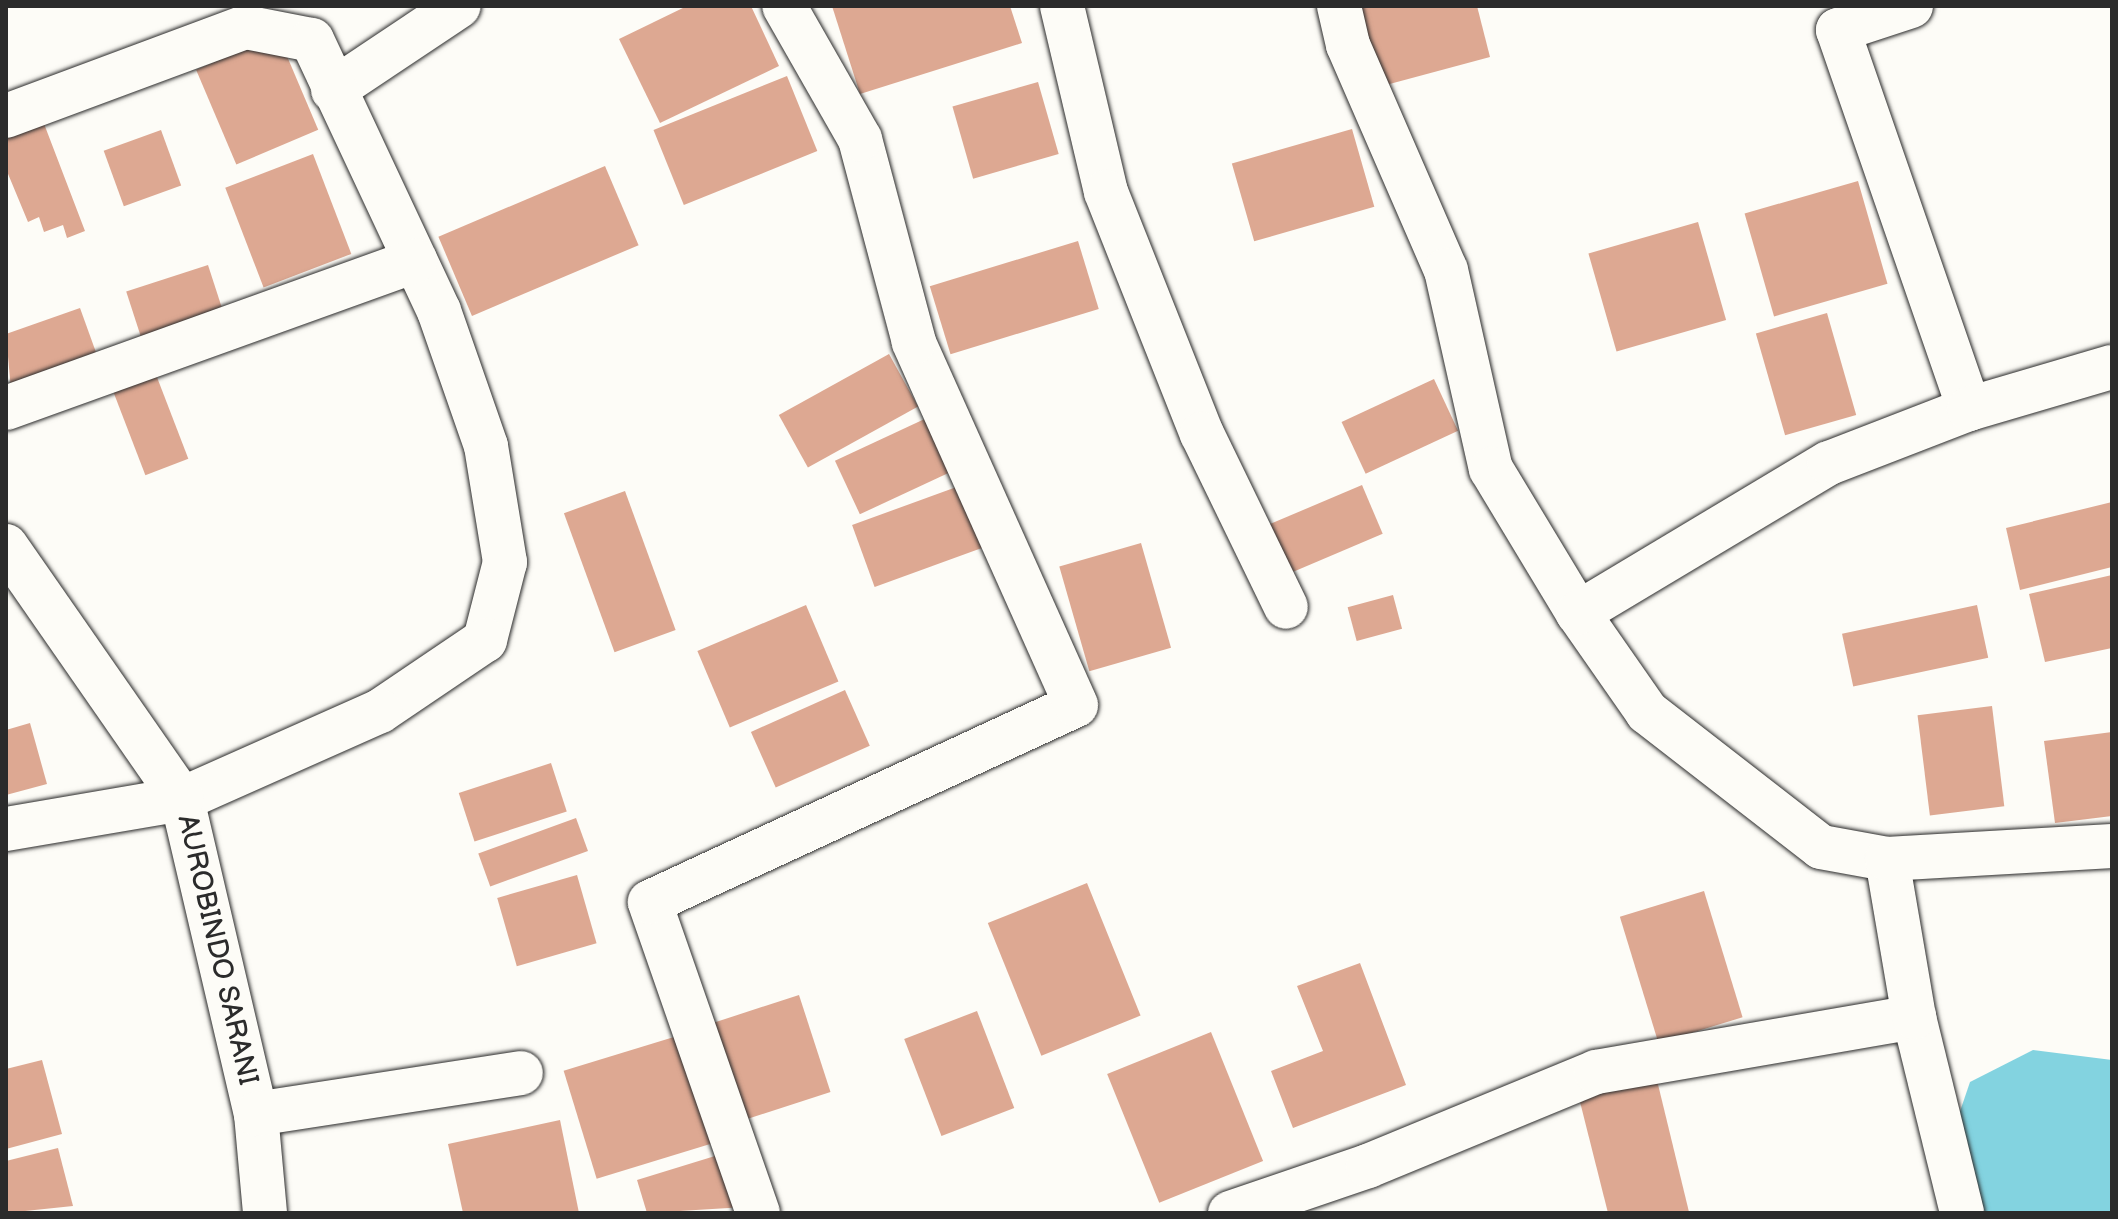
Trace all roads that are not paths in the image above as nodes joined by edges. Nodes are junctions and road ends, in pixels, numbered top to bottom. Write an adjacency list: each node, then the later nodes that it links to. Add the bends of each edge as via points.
1 (459, 6): 6 (street)
2 (784, 6): 24 (street, via 860,139 914,342 1076,705 650,902)
3 (1062, 6): 13 (street, via 1106,192 1202,434)
4 (1339, 6): 14 (street, via 1348,45 1446,270 1491,469)
5 (1911, 6): 11 (street, via 1838,30)
6 (333, 90): 7 (street, AUROBINDO SARANI, via 312,40 245,27); 8 (street, AUROBINDO SARANI)
7 (6, 116)
8 (415, 261): 10 (street); 15 (street, AUROBINDO SARANI, via 486,446 505,562 485,640 380,711)
9 (2112, 367): 11 (street)
10 (6, 408)
11 (1969, 409): 14 (street, via 1829,463)
12 (6, 546): 15 (street)
13 (1286, 607)
14 (1578, 613): 18 (street, via 1647,712 1821,847)
15 (182, 799): 16 (street); 21 (street, AUROBINDO SARANI)
16 (6, 829)
17 (2112, 846): 18 (street)
18 (1887, 859): 19 (street)
19 (1914, 1017): 22 (street, via 1596,1072); 26 (street)
20 (521, 1073): 21 (street)
21 (256, 1114): 23 (street, AUROBINDO SARANI)
22 (1314, 1200): 25 (street)
23 (265, 1213)
24 (758, 1213)
25 (1230, 1213)
26 (1962, 1213)

